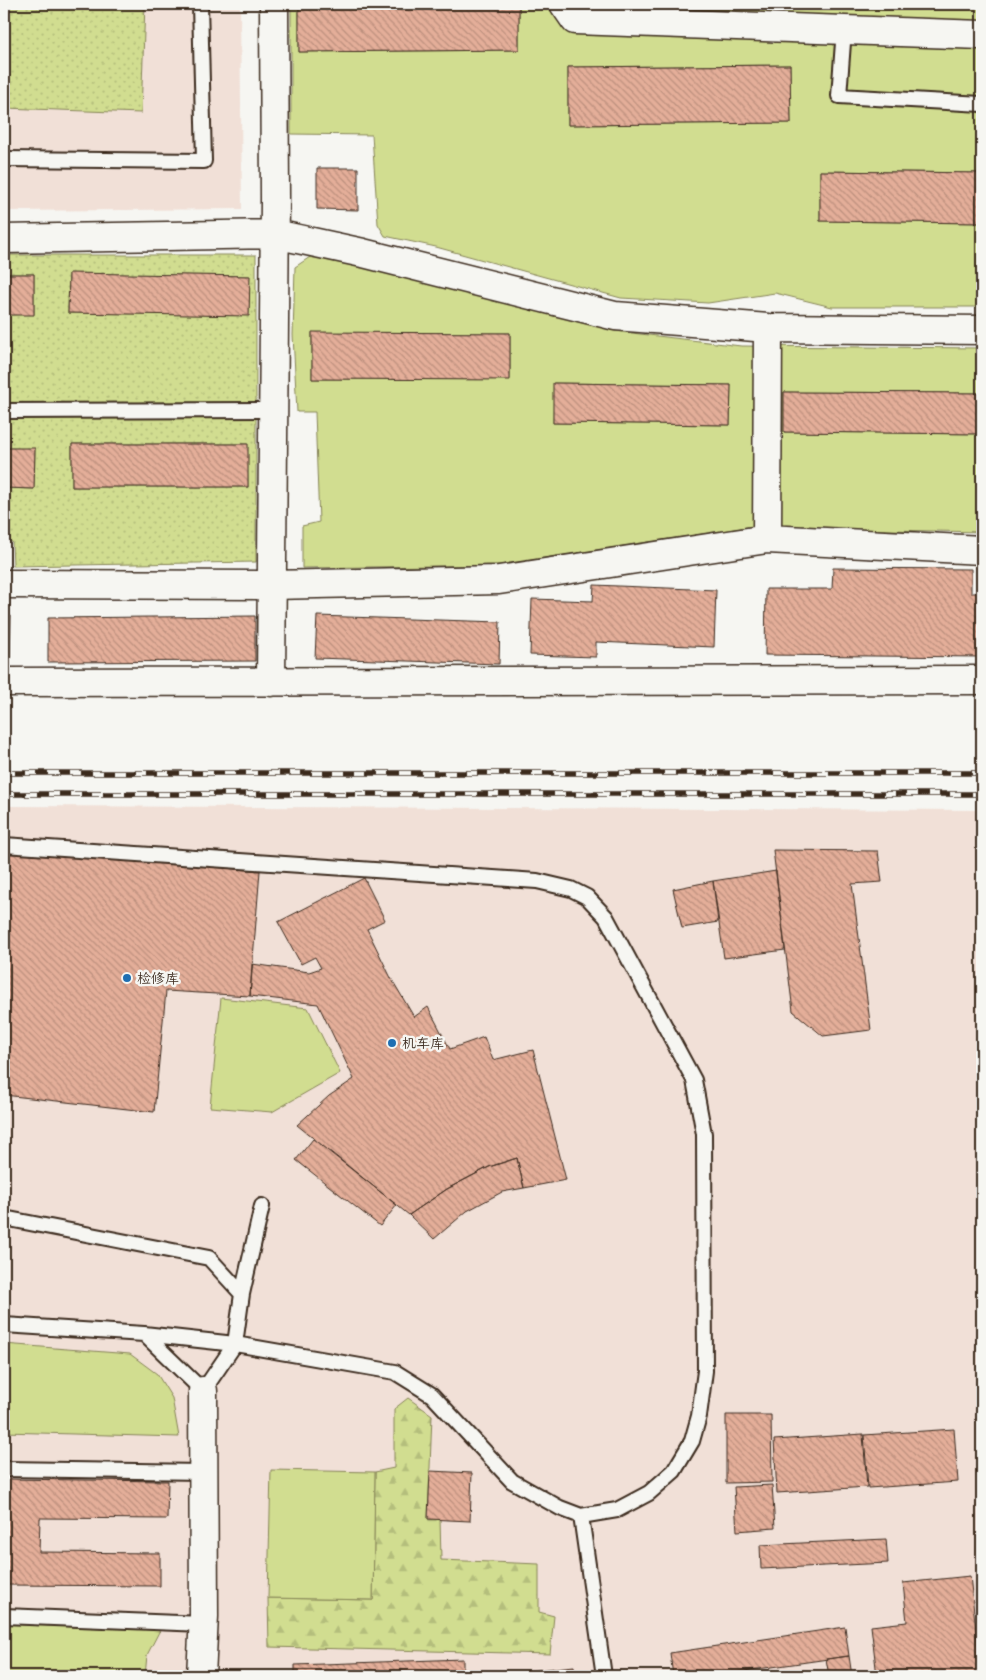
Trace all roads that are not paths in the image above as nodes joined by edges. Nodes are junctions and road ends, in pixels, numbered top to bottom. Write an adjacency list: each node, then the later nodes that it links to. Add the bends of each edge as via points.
1 (200, 4): 7 (lane, via 204,161)
2 (274, 4): 8 (street)
3 (564, 4): 4 (street, via 575,20)
4 (844, 30): 5 (street); 6 (lane, via 839,96)
5 (982, 35)
6 (982, 104)
7 (4, 159)
8 (275, 234): 9 (street); 10 (street, via 615,316); 12 (street)
9 (4, 239)
10 (768, 328): 11 (street); 14 (street)
11 (982, 330)
12 (274, 410): 13 (lane); 17 (street)
13 (4, 411)
14 (767, 539): 15 (street); 17 (street, via 499,580)
15 (982, 550)
16 (4, 584): 17 (street)
17 (272, 585): 20 (street)
18 (982, 680): 20 (street)
19 (4, 682): 20 (street)
20 (271, 682)
21 (4, 845): 31 (lane, via 537,882 571,889 587,897 606,917 694,1080 704,1134 705,1371 692,1441 674,1471 649,1493 617,1510)
22 (262, 1206): 24 (lane)
23 (4, 1218): 24 (lane, via 210,1258)
24 (242, 1294): 27 (lane)
25 (4, 1325): 26 (lane)
26 (144, 1334): 27 (lane); 28 (lane)
27 (235, 1344): 28 (lane); 31 (lane, via 395,1372 432,1394 512,1481)
28 (203, 1391): 30 (street)
29 (4, 1469): 30 (lane)
30 (203, 1472): 33 (street)
31 (581, 1516): 35 (lane)
32 (4, 1616): 33 (lane)
33 (204, 1624): 34 (street)
34 (202, 1676)
35 (604, 1676)

